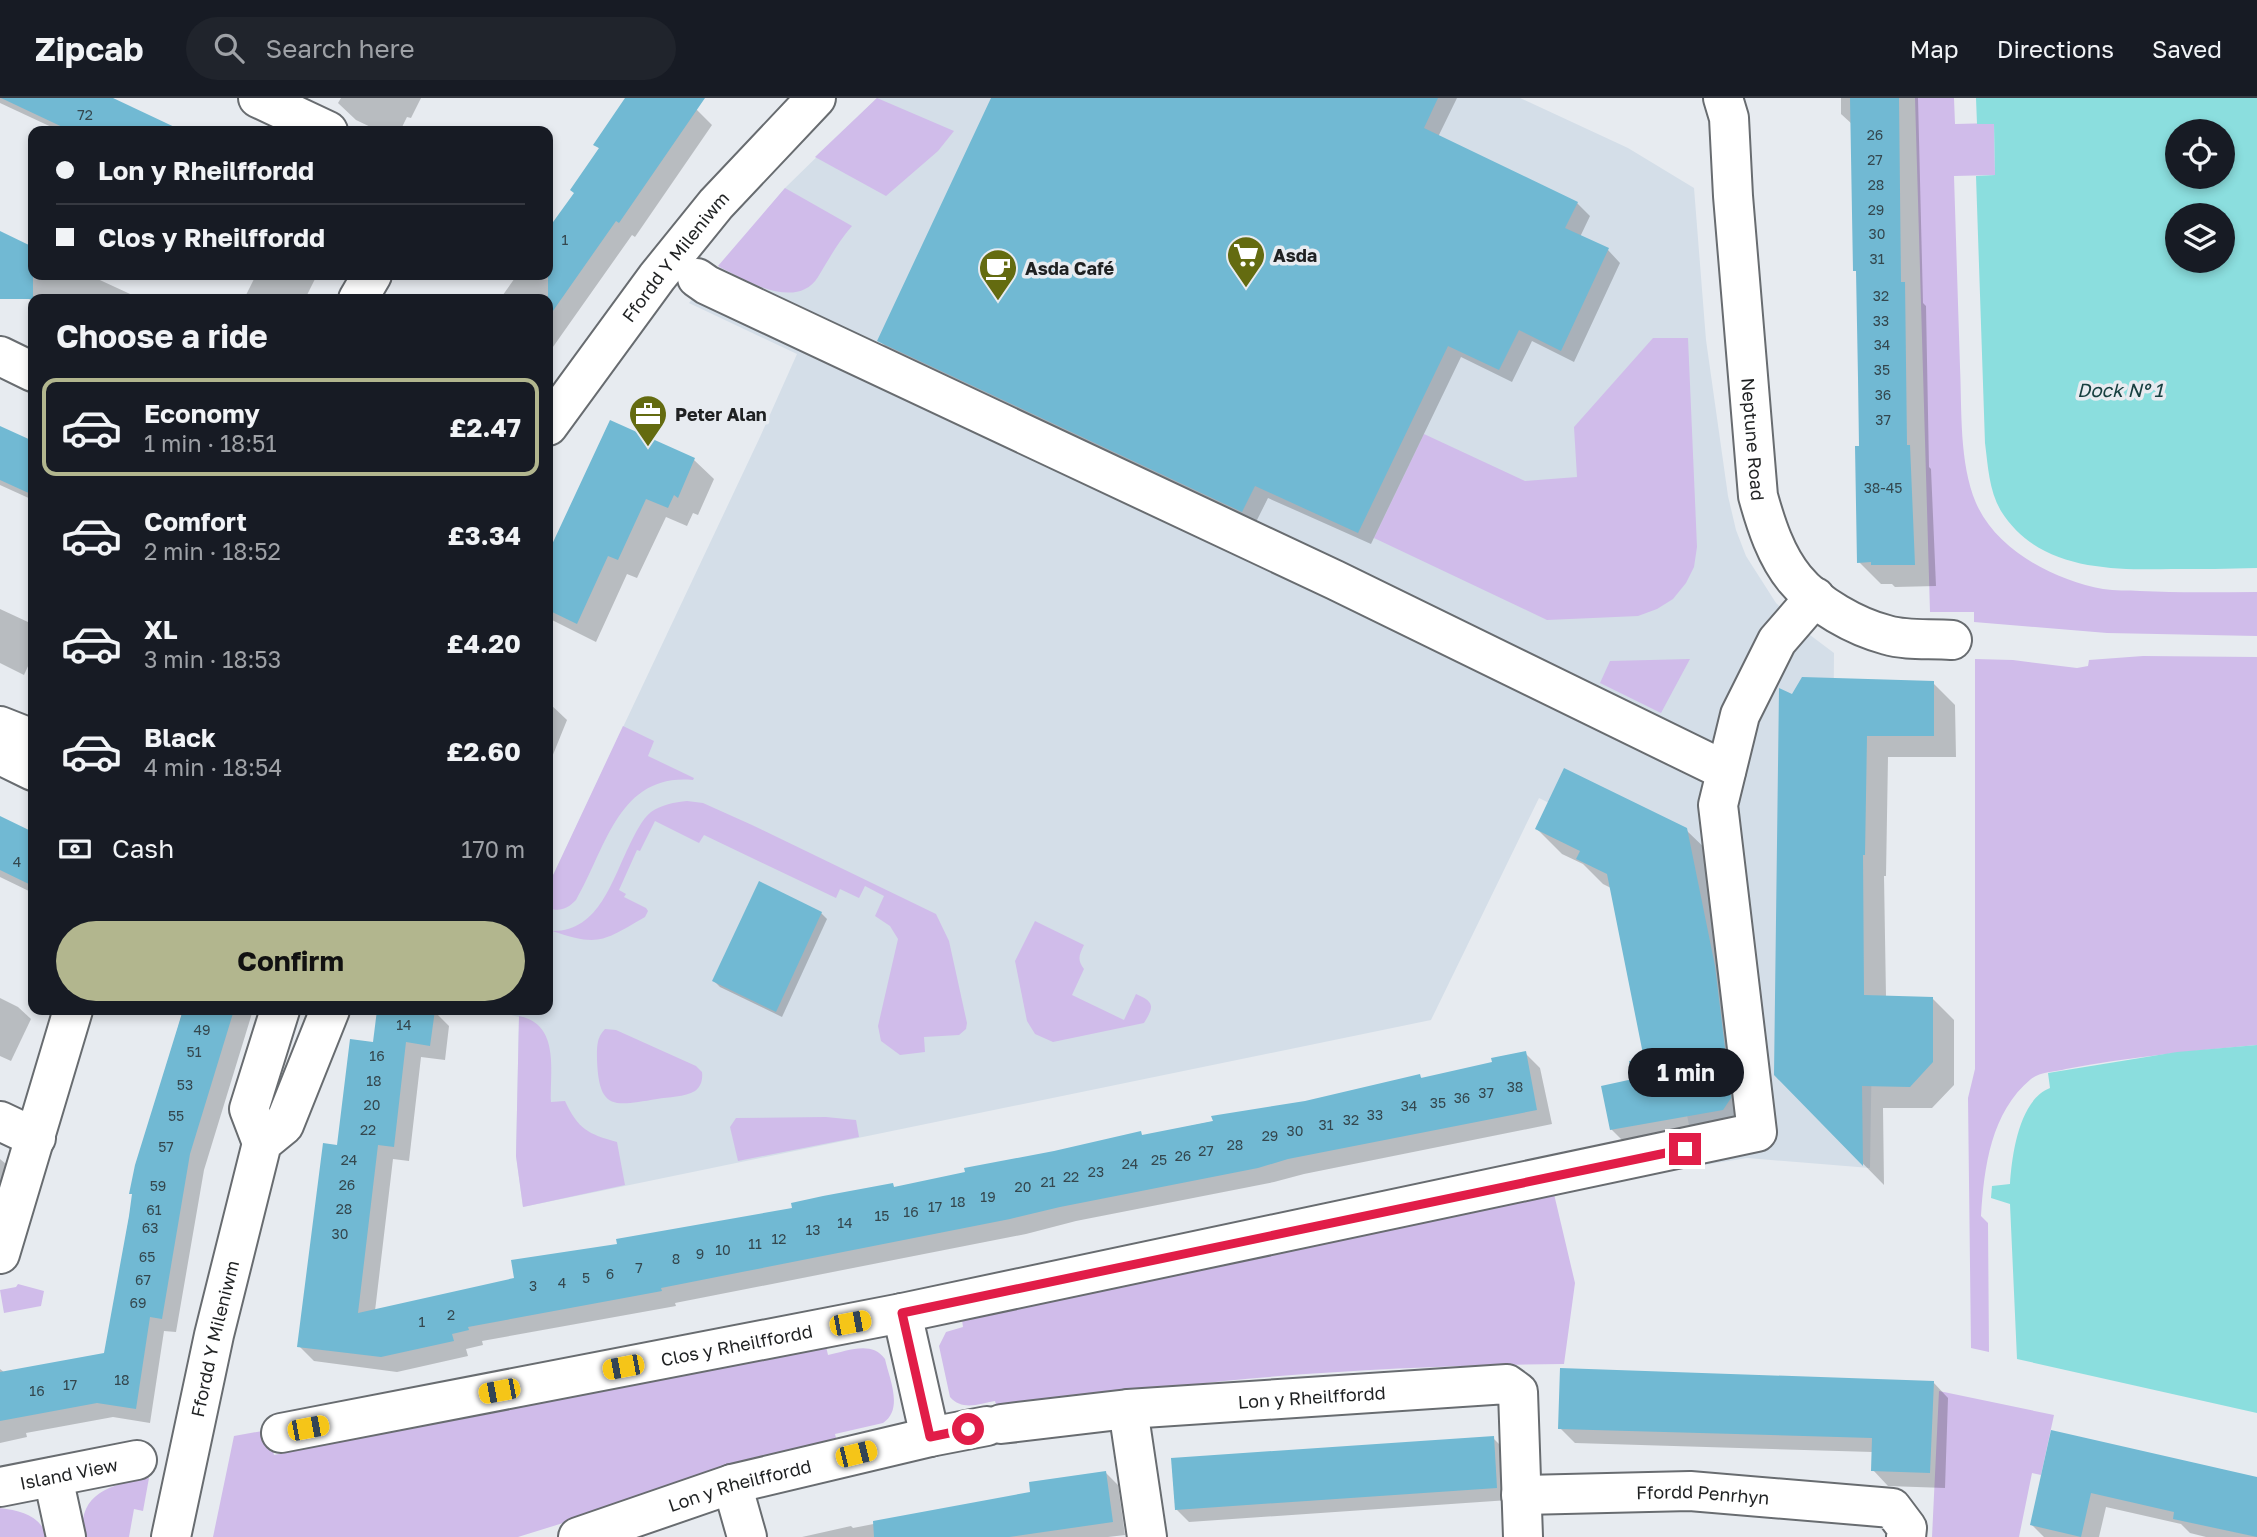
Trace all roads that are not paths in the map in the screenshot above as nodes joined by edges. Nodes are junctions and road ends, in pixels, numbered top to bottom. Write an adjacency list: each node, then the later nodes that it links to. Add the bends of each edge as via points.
1 (258, 98): 4 (street)
2 (817, 98): 8 (street, Ffordd Y Mileniwm, via 716,204)
3 (1729, 105): 9 (street, Neptune Road, via 1758,496 1778,550 1796,580)
4 (317, 126)
5 (696, 278): 15 (street, via 1335,579)
6 (0, 356): 7 (street)
7 (28, 370)
8 (553, 419)
9 (1815, 597): 10 (street, Neptune Road, via 1839,615 1889,636); 15 (street, via 1777,641 1740,715)
10 (1952, 640)
11 (0, 726): 12 (street)
12 (28, 737)
13 (0, 755): 14 (street)
14 (28, 769)
15 (1726, 771): 23 (street, Clos y Rheilffordd, via 1718,805 1757,1132)
16 (72, 1015): 20 (street)
17 (278, 1015): 21 (street, via 249,1109)
18 (328, 1015): 21 (street, via 284,1125)
19 (0, 1121): 20 (street)
20 (36, 1138): 22 (street)
21 (262, 1143): 33 (street, Ffordd Y Mileniwm, via 214,1335)
22 (0, 1254)
23 (902, 1313): 25 (street, Clos y Rheilffordd); 26 (street)
24 (1128, 1409): 26 (street, Lon y Rheilffordd); 31 (street, Lon y Rheilffordd, via 1507,1384 1518,1392); 36 (street)
25 (281, 1433)
26 (930, 1437): 29 (street, Lon y Rheilffordd)
27 (136, 1460): 28 (street, Island View)
28 (53, 1477): 30 (street, Island View); 32 (street)
29 (733, 1484): 34 (street, Lon y Rheilffordd); 35 (street)
30 (0, 1487)
31 (1521, 1495): 37 (street); 38 (street, Ffordd Penrhyn, via 1690,1491 1892,1507 1907,1528)
32 (66, 1537)
33 (171, 1537)
34 (578, 1537)
35 (747, 1537)
36 (1147, 1537)
37 (1523, 1537)
38 (1906, 1537)

